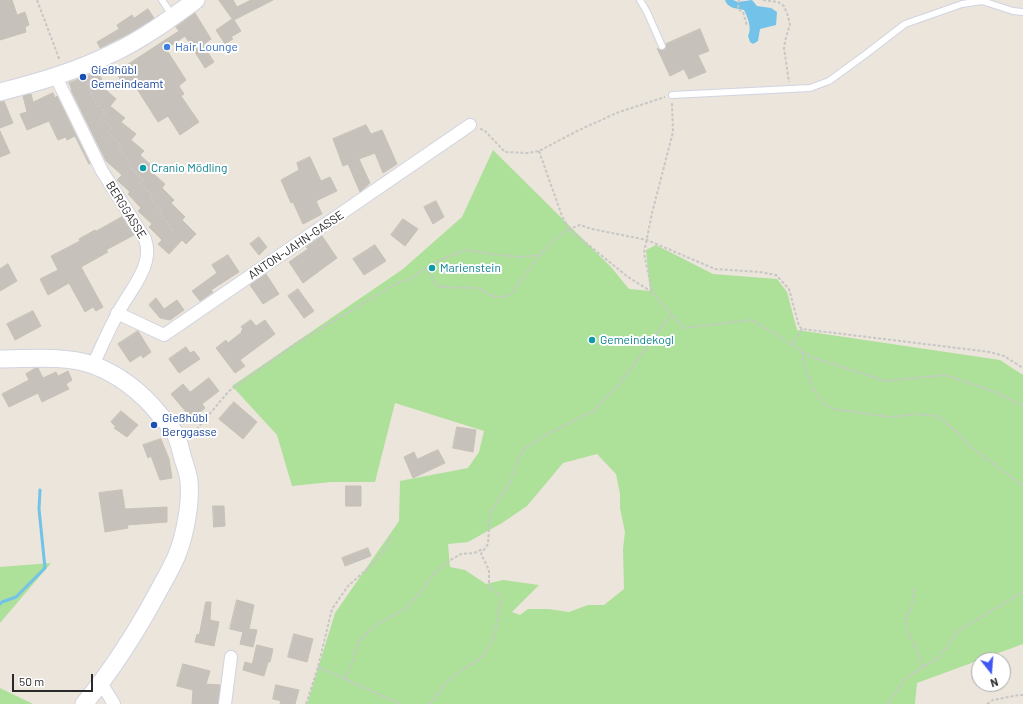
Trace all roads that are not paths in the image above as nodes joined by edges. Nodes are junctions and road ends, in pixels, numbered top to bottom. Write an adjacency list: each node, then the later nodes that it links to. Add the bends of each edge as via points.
1 (162, 0): 5 (lane)
2 (196, 0): 5 (main road)
3 (640, 0): 6 (lane)
4 (1023, 12): 9 (lane, via 982,1 962,4 905,24 829,81 810,88)
5 (173, 17): 7 (main road, via 114,53)
6 (662, 46)
7 (61, 75): 8 (main road); 11 (street, BERGGASSE, via 102,171 147,245 146,261 140,278)
8 (0, 92)
9 (672, 94)
10 (470, 125): 11 (street, ANTON-JAHN-GASSE, via 164,335)
11 (117, 314): 13 (street, BERGGASSE)
12 (0, 359): 13 (main road, via 51,359)
13 (93, 365): 15 (main road, via 125,382 150,403 174,432 189,481 188,506 177,556 128,644)
14 (231, 657): 18 (street)
15 (101, 683): 16 (main road); 17 (street)
16 (84, 704)
17 (114, 704)
18 (225, 704)

